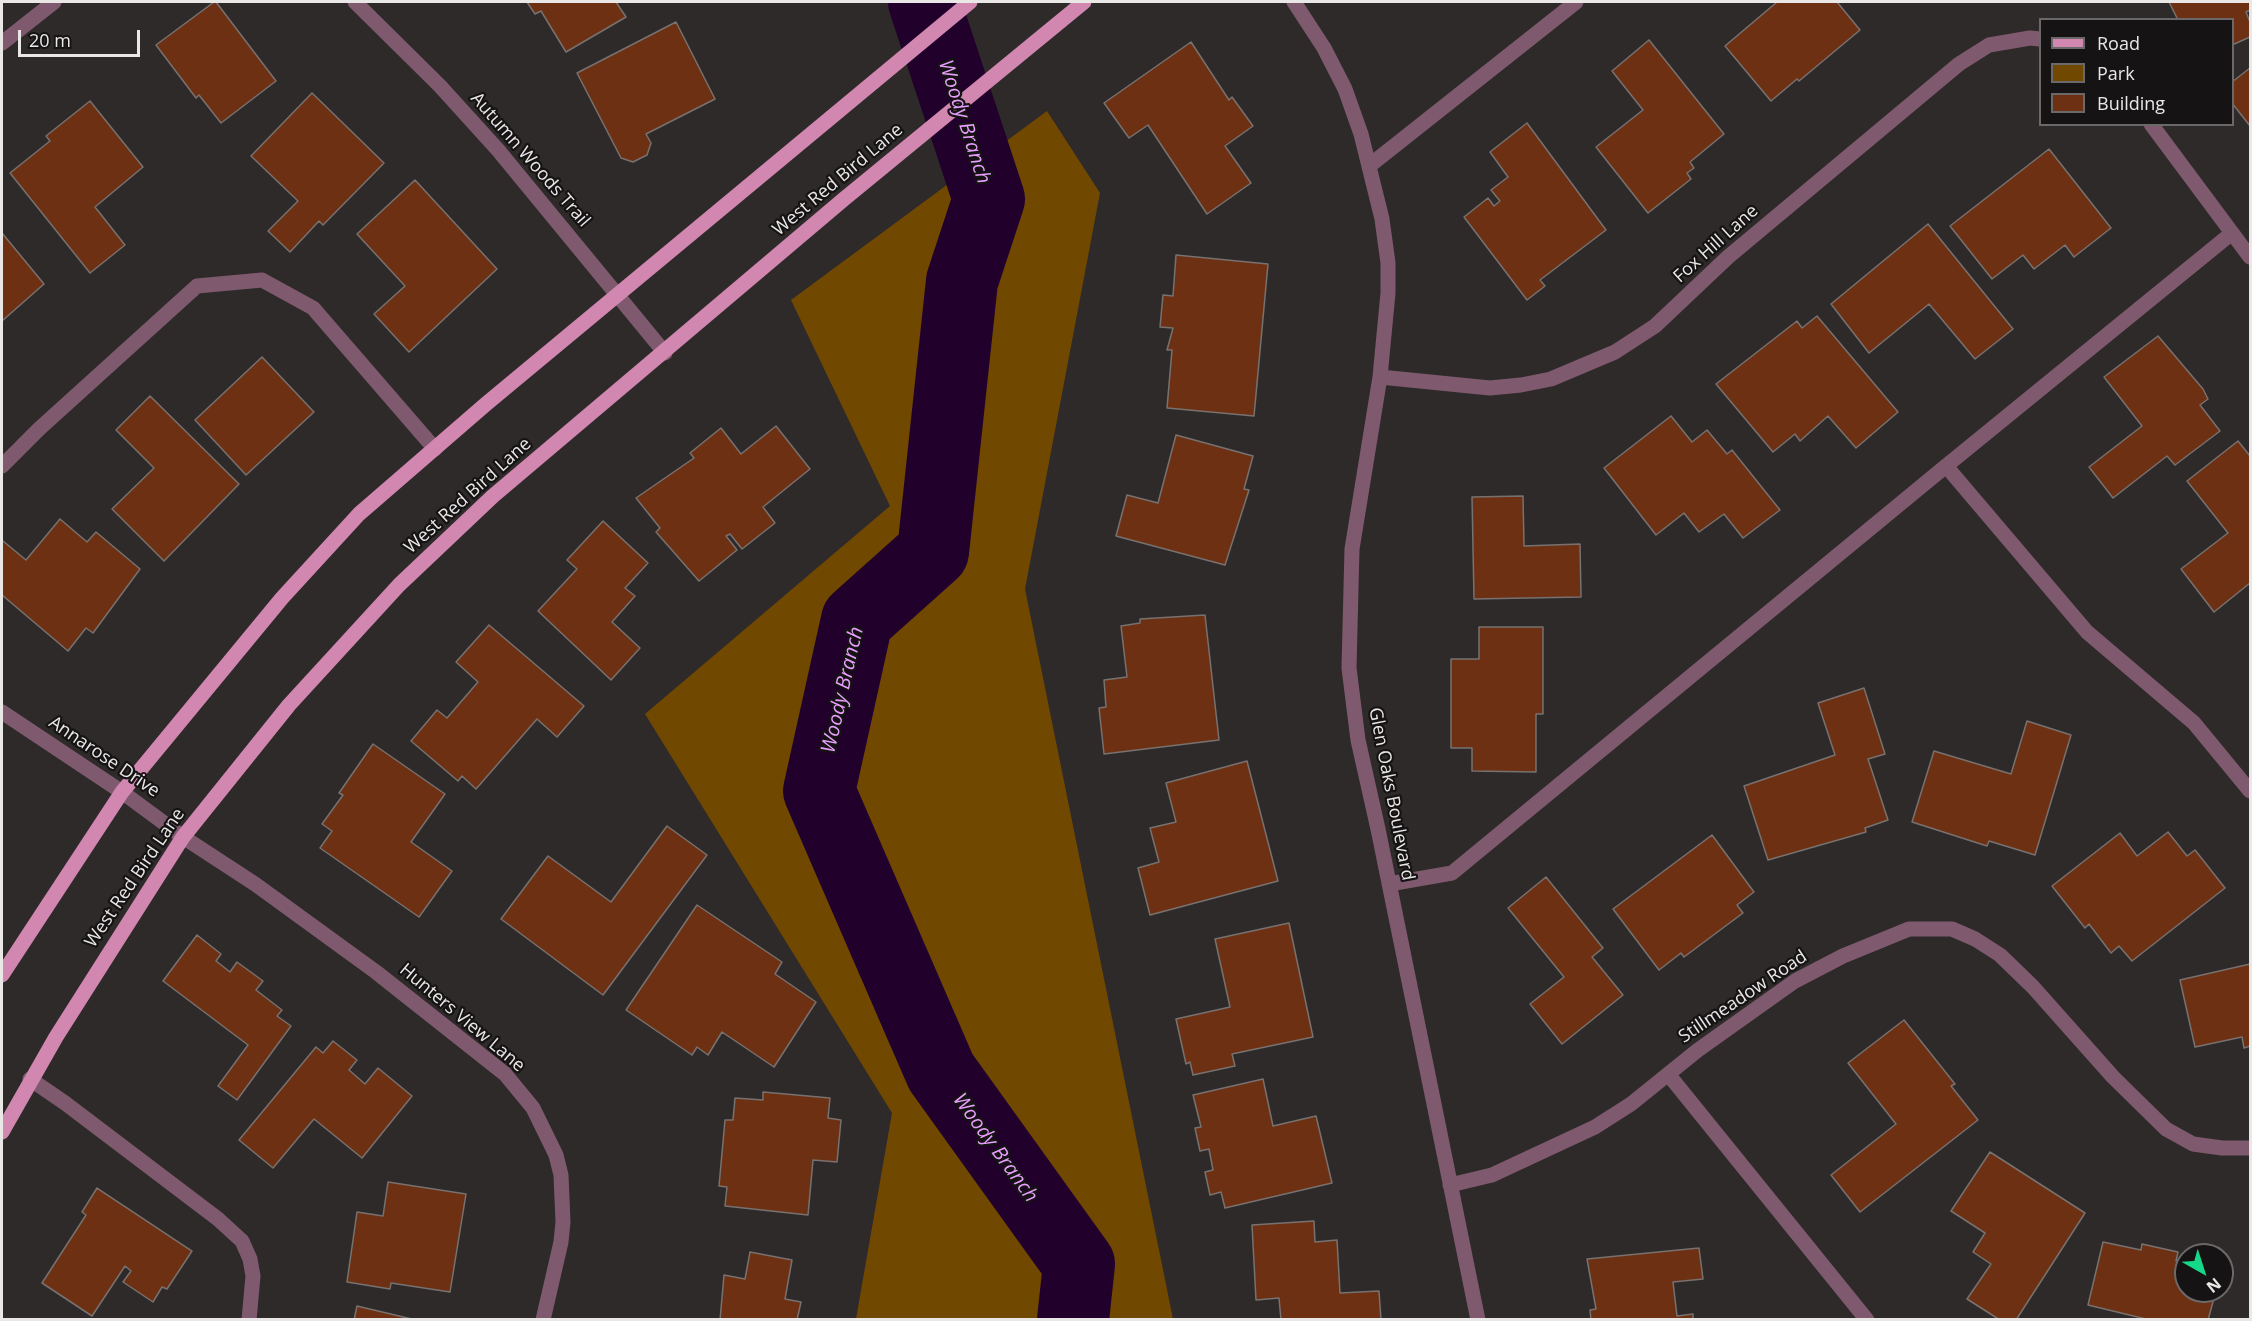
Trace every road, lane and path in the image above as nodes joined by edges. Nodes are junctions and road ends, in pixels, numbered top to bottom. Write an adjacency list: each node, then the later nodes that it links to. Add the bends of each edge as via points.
1 (54, 2): 8 (street)
2 (355, 2): 13 (street, Autumn Woods Trail, via 491,142)
3 (970, 2): 13 (main road)
4 (1084, 2): 14 (main road, West Red Bird Lane)
5 (1294, 2): 10 (street, Glen Oaks Boulevard, via 1345,89)
6 (1576, 2): 10 (street)
7 (2039, 39): 15 (street, Fox Hill Lane, via 1989,45 1959,64 1728,257 1654,326 1615,352 1551,379 1511,386 1490,388)
8 (2, 43)
9 (2152, 126): 11 (street)
10 (1369, 166): 15 (street, Glen Oaks Boulevard, via 1388,263)
11 (2232, 233): 12 (street); 18 (street)
12 (2250, 257)
13 (618, 295): 14 (street, Autumn Woods Trail); 16 (main road)
14 (665, 352): 22 (main road, West Red Bird Lane, via 493,496 399,585 288,705)
15 (1380, 377): 23 (street, Glen Oaks Boulevard, via 1352,549 1349,668 1358,740)
16 (435, 449): 17 (street, via 313,308 262,280 197,286); 21 (main road, via 359,514 282,598)
17 (2, 466)
18 (1946, 466): 20 (street, via 2087,632 2194,723); 23 (street, via 1452,873)
19 (2, 712): 21 (street, Annarose Drive)
20 (2250, 791)
21 (122, 792): 22 (street, Annarose Drive); 24 (main road)
22 (183, 837): 26 (main road, West Red Bird Lane); 31 (street, Hunters View Lane, via 386,979 505,1074 532,1108 556,1155 561,1175 561,1242)
23 (1389, 884): 29 (street, Glen Oaks Boulevard)
24 (2, 975)
25 (1668, 1074): 28 (street, Stillmeadow Road, via 1795,981 1843,956 1910,929 1952,929 2000,955 2166,1129 2193,1144); 29 (street, Stillmeadow Road, via 1595,1126 1492,1175); 33 (street)
26 (30, 1079): 27 (main road, West Red Bird Lane); 30 (street, via 242,1241 253,1276)
27 (2, 1132)
28 (2250, 1148)
29 (1450, 1185): 32 (street, Glen Oaks Boulevard)
30 (249, 1320)
31 (543, 1320)
32 (1478, 1320)
33 (1868, 1320)

